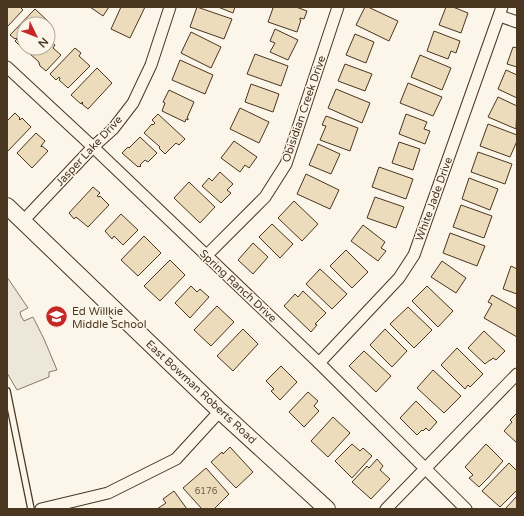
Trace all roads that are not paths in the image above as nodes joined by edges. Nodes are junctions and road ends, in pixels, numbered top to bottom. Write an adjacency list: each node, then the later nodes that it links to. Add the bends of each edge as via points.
1 (170, 7): 6 (street, Jasper Lake Drive, via 151,65 132,103 113,129)
2 (338, 7): 9 (street, Obisidian Creek Drive, via 286,164 265,197)
3 (501, 11): 4 (street); 10 (street, White Jade Drive, via 414,255 399,278)
4 (517, 22)
5 (7, 67): 6 (street, Spring Ranch Drive)
6 (93, 147): 8 (street, Jasper Lake Drive); 9 (street, Spring Ranch Drive)
7 (7, 206): 8 (street, East Bowman Roberts Road)
8 (23, 221): 13 (street, East Bowman Roberts Road)
9 (206, 256): 10 (street, Spring Ranch Drive)
10 (319, 363): 14 (street, Spring Ranch Drive)
11 (517, 374): 14 (street)
12 (7, 391): 15 (lane)
13 (220, 411): 16 (street, via 176,459 108,493); 17 (street, East Bowman Roberts Road)
14 (425, 469): 18 (street); 19 (street, Spring Ranch Drive)
15 (31, 509)
16 (41, 509)
17 (327, 509)
18 (386, 509)
19 (466, 509)

